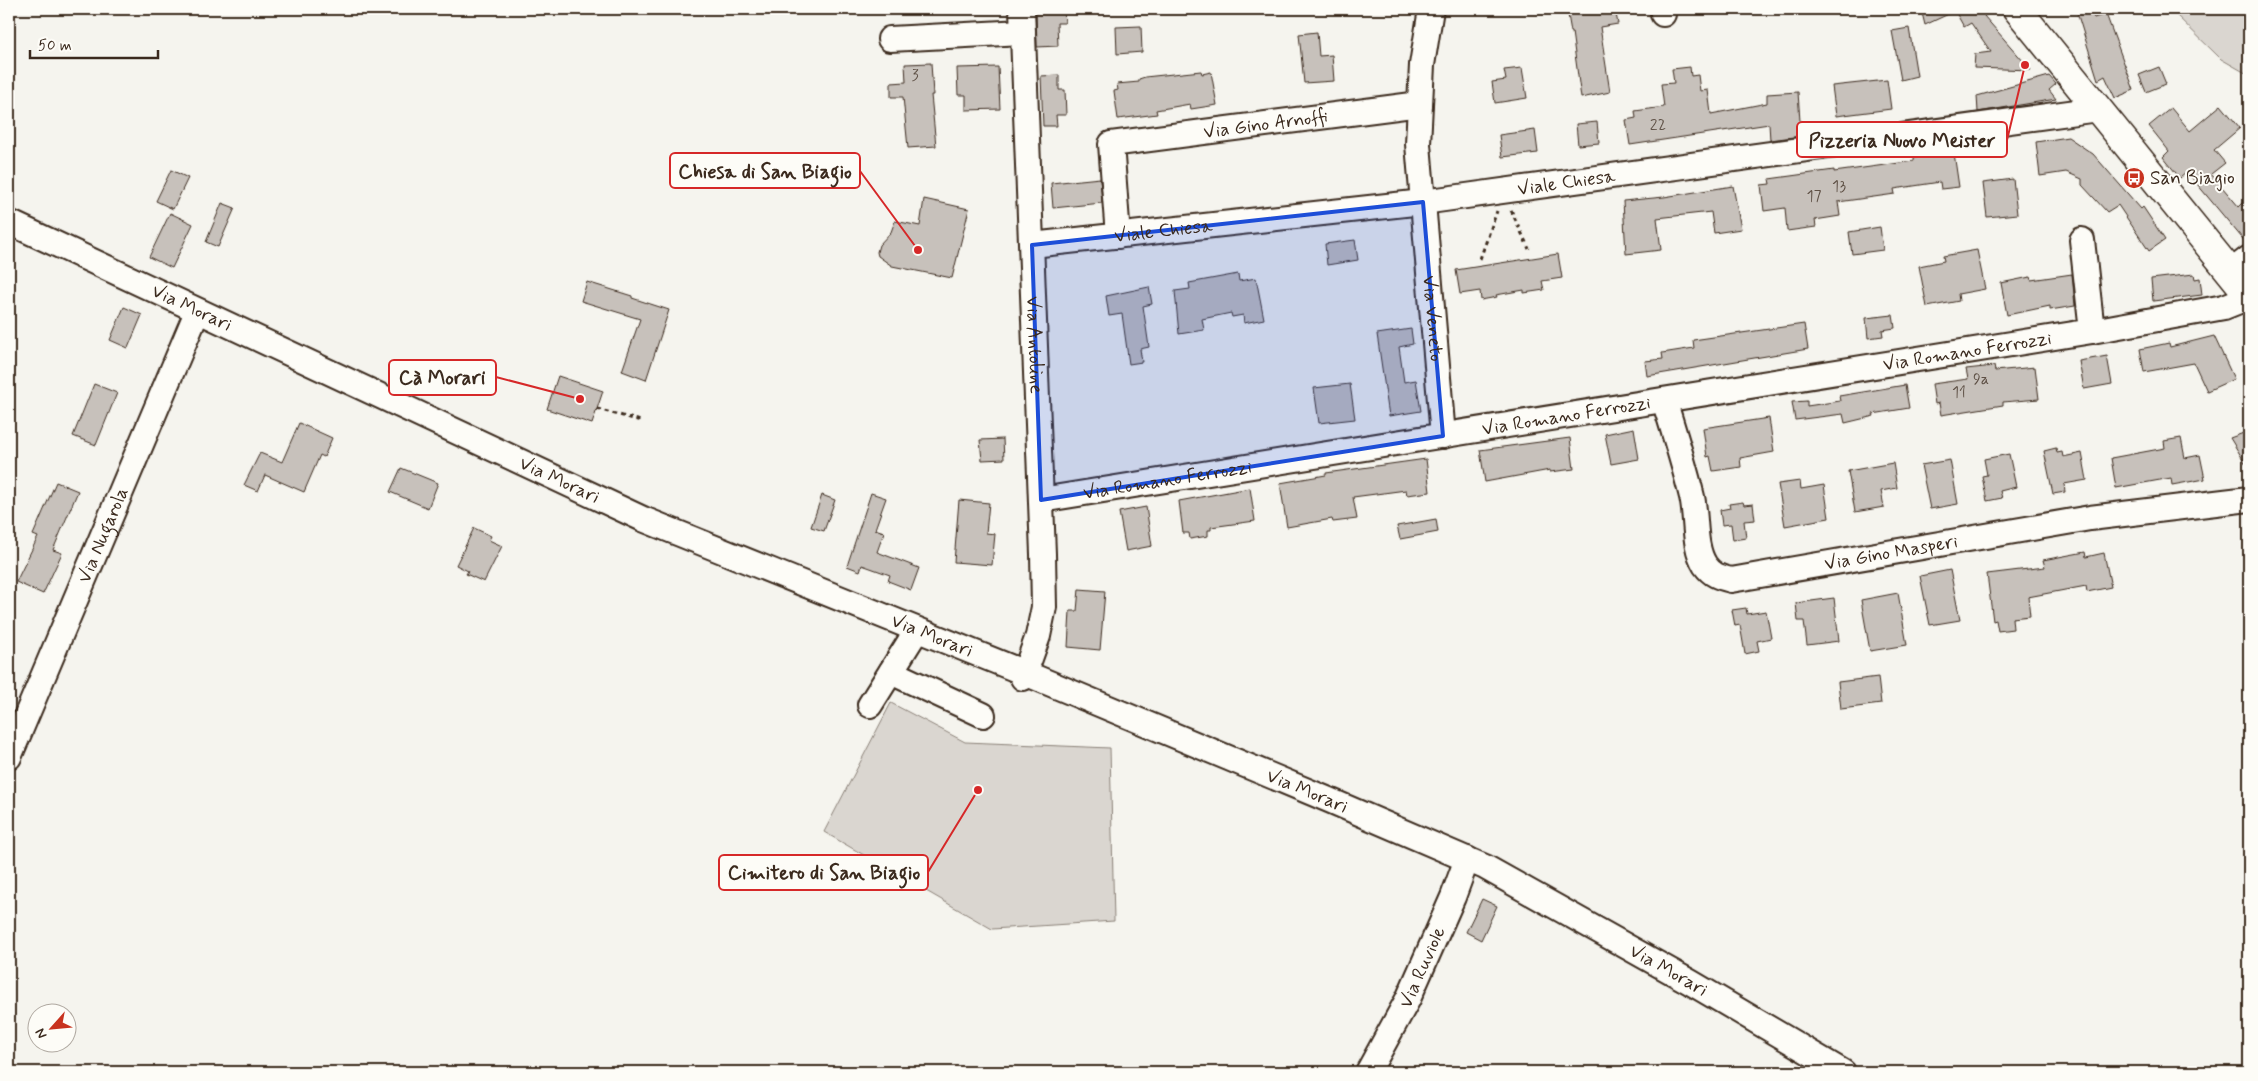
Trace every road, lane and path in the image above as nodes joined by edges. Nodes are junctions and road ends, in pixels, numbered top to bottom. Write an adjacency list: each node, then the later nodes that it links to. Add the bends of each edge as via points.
1 (1022, 9): 4 (street, Via Antoline)
2 (1431, 9): 6 (street, Via Veneto)
3 (2017, 9): 7 (main road)
4 (1023, 32): 5 (street); 13 (street, Via Antoline)
5 (890, 39)
6 (1420, 104): 9 (street, Via Veneto, via 1418,144); 11 (street, Via Gino Arnoffi, via 1111,144)
7 (2098, 109): 8 (street, Viale Chiesa); 16 (main road)
8 (1503, 191): 9 (street, Viale Chiesa); 14 (path); 15 (path)
9 (1423, 202): 11 (street, Viale Chiesa); 23 (street, Via Veneto)
10 (9, 222): 18 (street, Via Morari)
11 (1118, 236): 13 (street, Viale Chiesa)
12 (2082, 240): 19 (street)
13 (1032, 245): 25 (street, Via Antoline)
14 (1529, 249)
15 (1480, 259)
16 (2240, 265): 17 (main road)
17 (2249, 296): 19 (street, Via Romano Ferrozzi, via 2224,307)
18 (197, 312): 26 (street, Via Morari, via 643,519); 31 (street, Via Nugarola)
19 (2092, 330): 20 (street, Via Romano Ferrozzi)
20 (1664, 400): 23 (street, Via Romano Ferrozzi); 24 (street, Via Gino Masperi, via 1692,499 1699,548 1705,564 1715,576 1731,580 2090,518)
21 (597, 409): 22 (path)
22 (641, 421)
23 (1443, 436): 25 (street, Via Romano Ferrozzi)
24 (2249, 499)
25 (1041, 500): 28 (street, Via Antoline, via 1044,607)
26 (916, 630): 27 (street); 28 (street, Via Morari)
27 (891, 672): 29 (street); 30 (street)
28 (1024, 675): 32 (street, Via Morari)
29 (870, 705)
30 (983, 715)
31 (9, 757)
32 (1467, 859): 33 (street, Via Ruviole, via 1408,999); 34 (street, Via Morari, via 1554,904)
33 (1368, 1072)
34 (1843, 1072)

